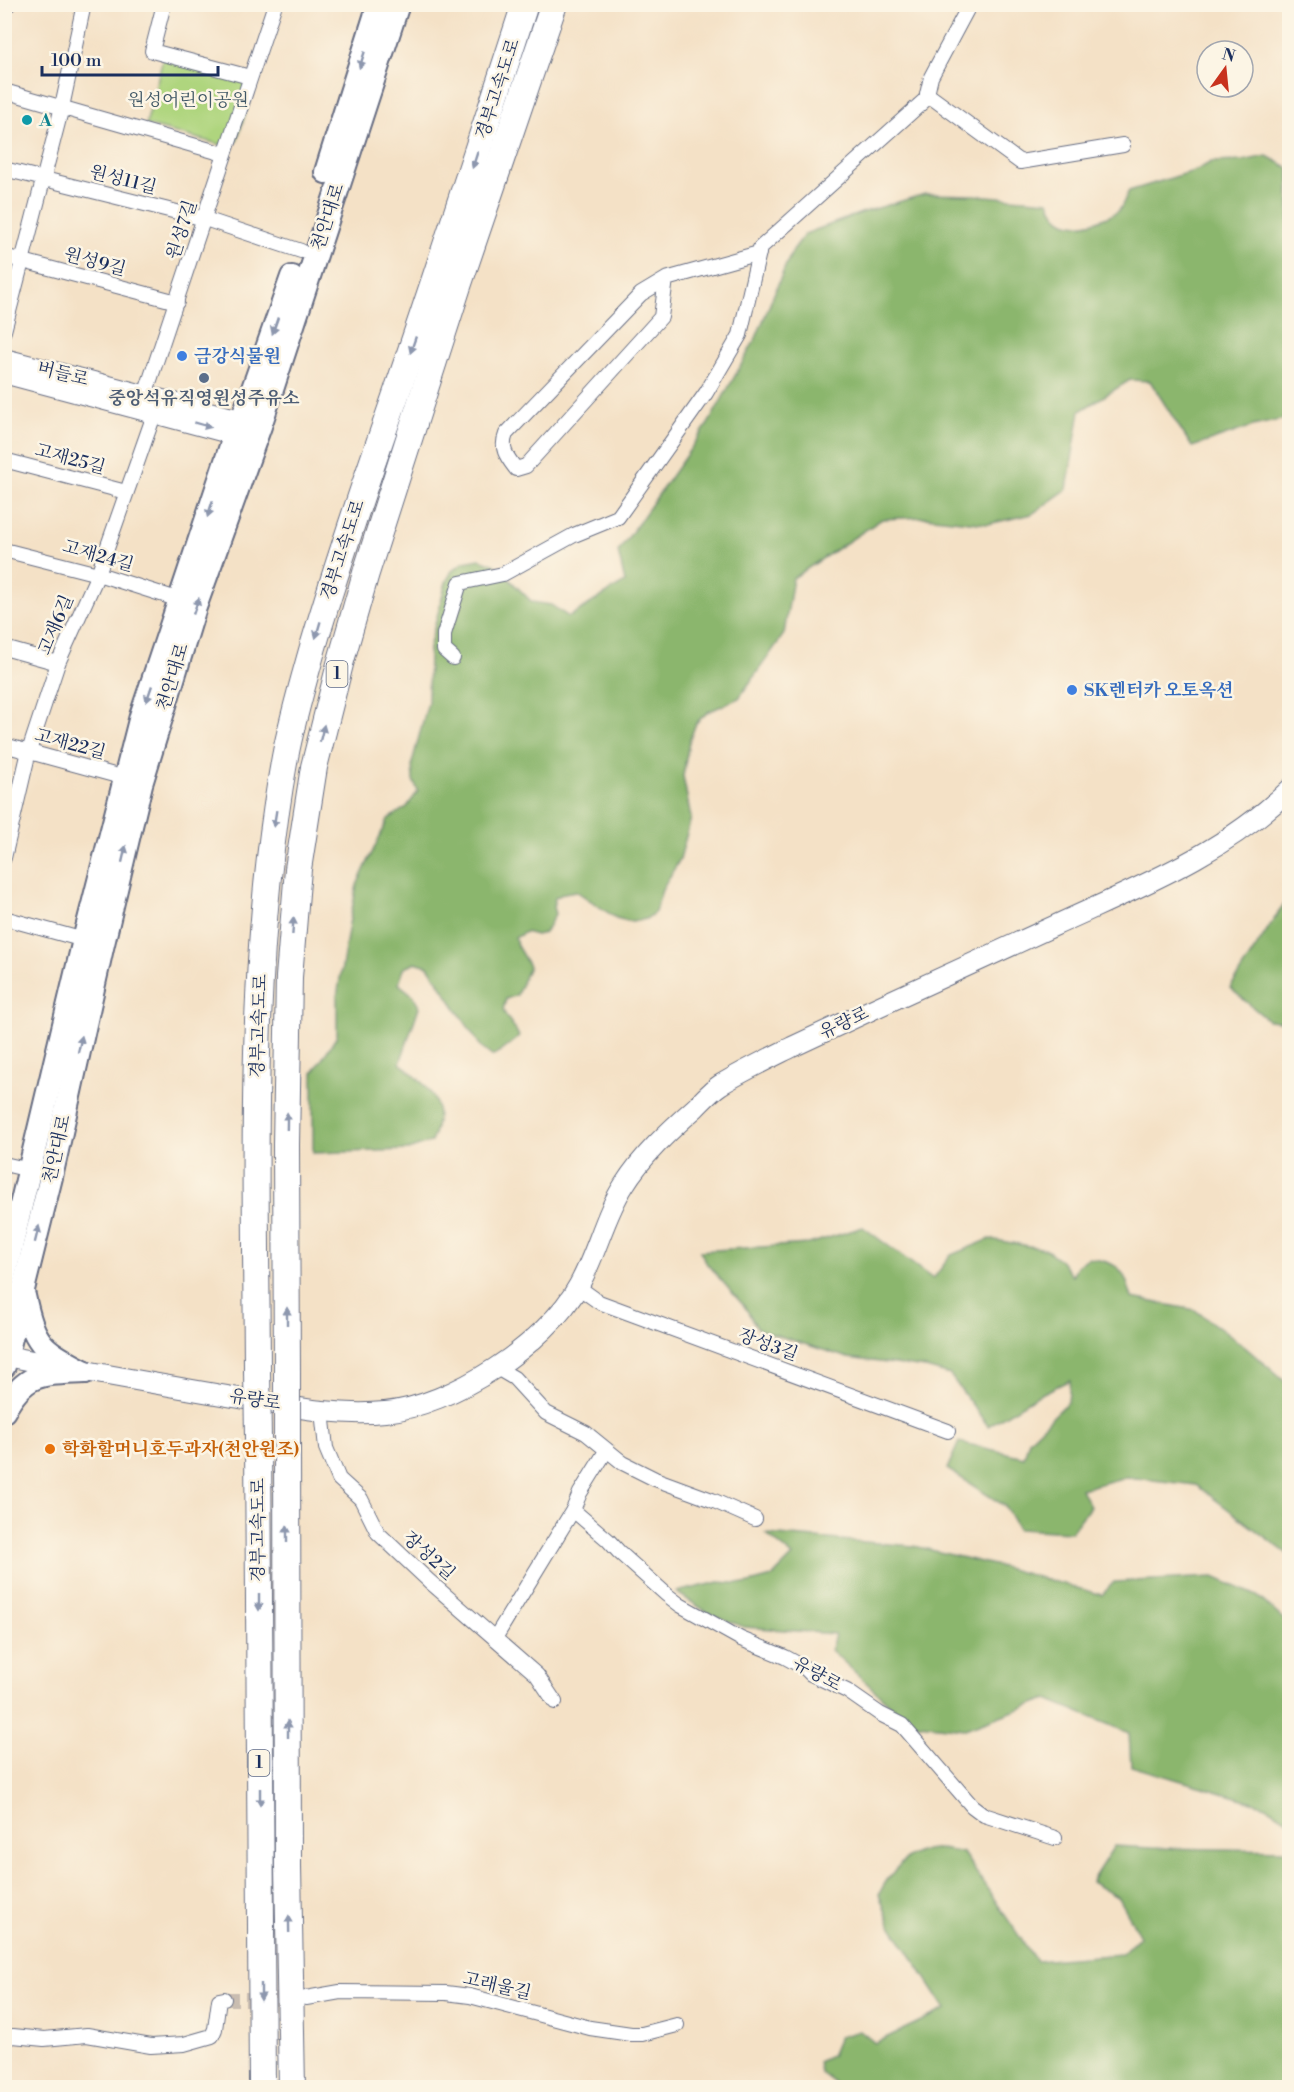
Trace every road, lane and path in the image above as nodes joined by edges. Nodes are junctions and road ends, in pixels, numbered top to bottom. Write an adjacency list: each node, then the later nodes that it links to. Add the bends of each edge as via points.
1 (9, 4): 10 (street)
2 (84, 4): 14 (street)
3 (164, 4): 11 (street, via 152,51)
4 (275, 4): 11 (street, 원성7길)
5 (379, 4): 20 (main road, 천안대로, one-way to 20)
6 (398, 4): 30 (main road, 천안대로)
7 (525, 4): 68 (highway, 경부고속도로 / 1, one-way to 68, bridge, via 337,566 286,754 270,853 262,943 256,1133)
8 (554, 4): 69 (highway, 경부고속도로 / 1, one-way to 8, bridge, via 286,1145 289,977 298,868 314,767 369,562)
9 (970, 4): 13 (street, via 931,78)
10 (4, 8)
11 (250, 77): 16 (street, 원성7길)
12 (4, 91): 14 (street)
13 (927, 94): 15 (street, via 1020,162); 21 (street, via 760,248)
14 (62, 107): 16 (street); 18 (street)
15 (1123, 144)
16 (224, 154): 19 (street, 원성7길)
17 (4, 169): 18 (street, 원성11길)
18 (44, 178): 19 (street, 원성11길); 23 (street)
19 (205, 219): 20 (street, 원성11길); 25 (street, 원성7길)
20 (301, 251): 30 (main road, 천안대로, one-way to 30)
21 (759, 254): 24 (street); 37 (street, via 740,335 706,393 618,516 503,574 460,583 444,634 444,650)
22 (4, 256): 23 (street, 원성9길)
23 (23, 261): 25 (street, 원성9길); 26 (street)
24 (666, 279): 24 (street, via 640,294 506,434 502,443 506,457 516,469 526,466 661,317)
25 (177, 303): 29 (street, 원성7길)
26 (4, 331)
27 (4, 359): 29 (street, 버들로)
28 (4, 373): 29 (street, 버들로)
29 (150, 403): 30 (street, 버들로); 32 (street, 고재6길)
30 (248, 430): 35 (main road, 천안대로, one-way to 35); 51 (main road, 천안대로, one-way to 30, via 141,784)
31 (4, 460): 32 (street, 고재25길)
32 (126, 492): 34 (street, 고재6길)
33 (4, 550): 34 (street, 고재24길)
34 (98, 574): 35 (street, 고재24길); 38 (street, 고재6길)
35 (180, 600): 41 (main road, 천안대로, one-way to 41, via 141,716)
36 (4, 648): 38 (street)
37 (453, 658)
38 (58, 663): 40 (street, 고재6길)
39 (4, 745): 40 (street, 고재22길)
40 (29, 751): 41 (street, 고재22길); 43 (street, 고재6길)
41 (125, 778): 46 (main road, 천안대로)
42 (1290, 789): 50 (street, 유량로, via 1236,834 1201,855 792,1047 718,1087 624,1184)
43 (7, 837): 44 (street, 고재6길)
44 (4, 858)
45 (4, 918): 46 (street)
46 (84, 940): 48 (main road, 천안대로)
47 (4, 1164): 48 (street)
48 (30, 1170): 49 (main road, 천안대로)
49 (4, 1277)
50 (578, 1287): 53 (street, 유량로, via 531,1341); 57 (street, 장성3길, via 599,1302)
51 (23, 1291): 52 (main road, 천안대로); 54 (main road, via 30,1325 43,1346)
52 (5, 1359): 54 (street, 유량로)
53 (497, 1368): 56 (street, 유량로, via 481,1379 416,1406 358,1414); 58 (street, via 514,1378 546,1413 586,1433)
54 (85, 1372): 55 (main road, via 35,1377 15,1393); 56 (street, 유량로)
55 (4, 1411)
56 (322, 1411): 61 (street, 장성2길, via 326,1448 339,1479 361,1499 378,1533)
57 (948, 1431)
58 (606, 1451): 59 (street); 60 (street, via 655,1479)
59 (573, 1510): 61 (street); 63 (street, 유량로, via 680,1605 848,1691 902,1725 984,1815)
60 (755, 1519)
61 (495, 1638): 62 (street, 장성2길, via 537,1675)
62 (555, 1702)
63 (1055, 1838)
64 (306, 1998): 66 (street, 고래울길, via 340,1992 446,1993 590,2028 631,2034)
65 (224, 1999): 67 (street, via 219,2000 212,2036 184,2044 151,2046 87,2035)
66 (677, 2025)
67 (4, 2039)
68 (262, 2088)
69 (292, 2088)

